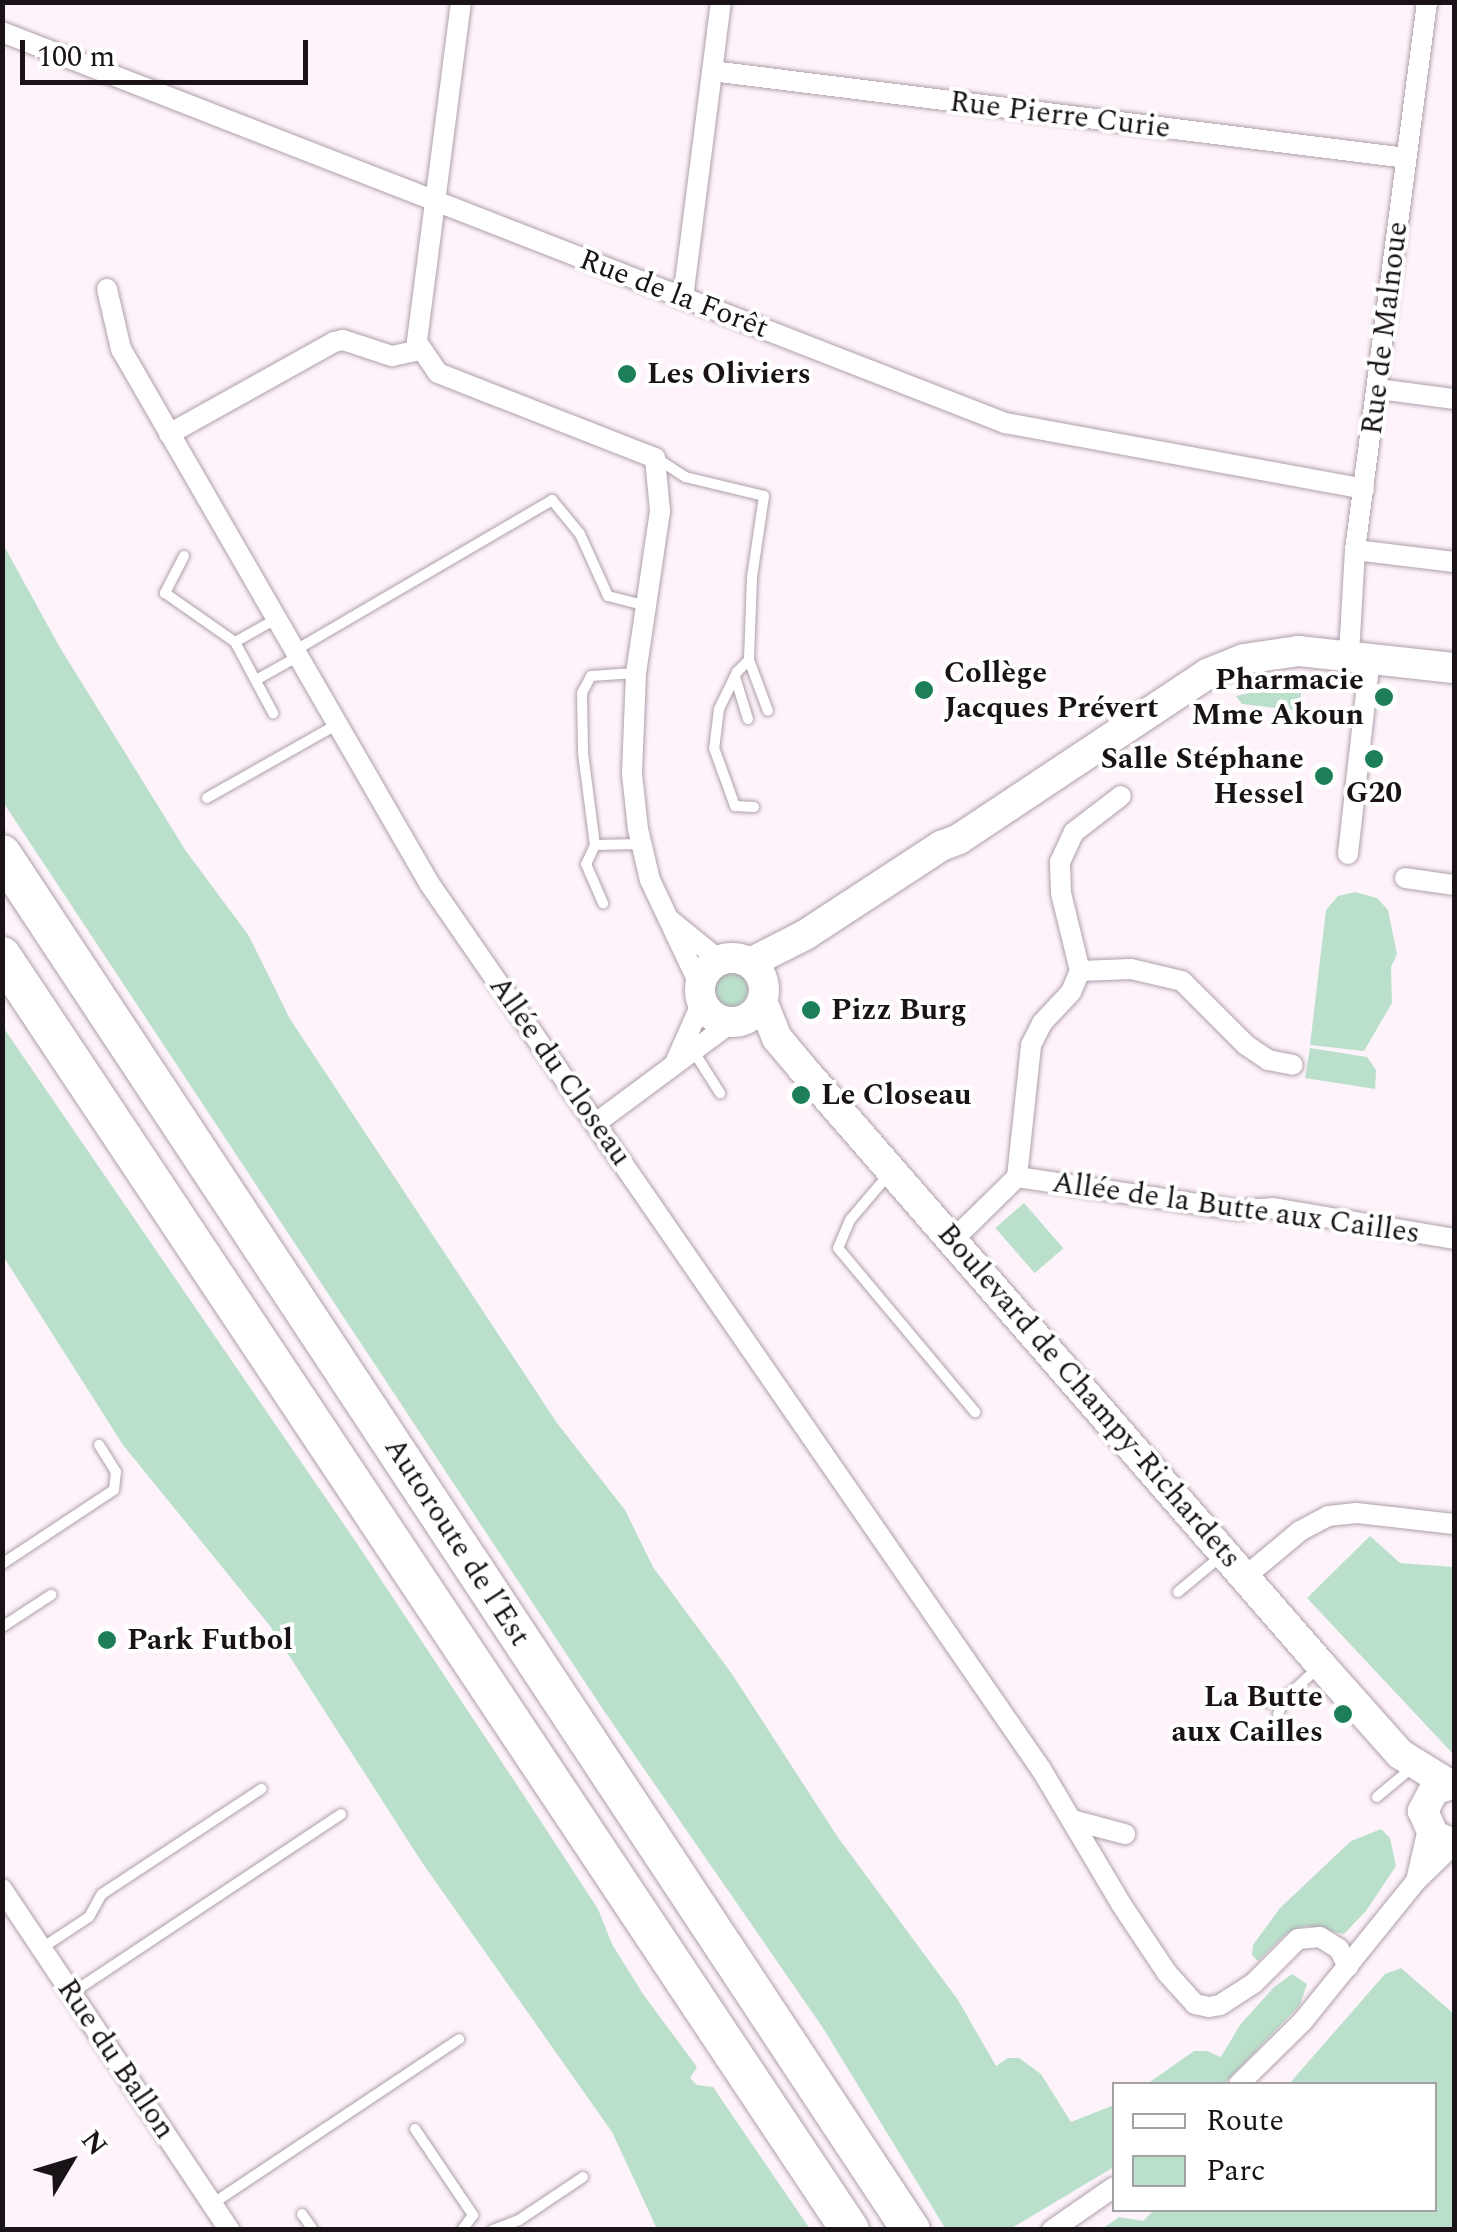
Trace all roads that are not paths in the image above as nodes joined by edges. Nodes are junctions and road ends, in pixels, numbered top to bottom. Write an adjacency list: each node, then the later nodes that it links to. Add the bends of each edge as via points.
1 (461, 2): 7 (street)
2 (721, 2): 5 (street)
3 (1427, 2): 6 (street, Rue de Malnoue)
4 (2, 32): 7 (street, Rue de la Forêt)
5 (712, 71): 6 (street, Rue Pierre Curie); 9 (street)
6 (1407, 158): 11 (street, Rue de Malnoue)
7 (436, 202): 9 (street, Rue de la Forêt); 10 (street)
8 (107, 289): 13 (street, Allée du Closeau, via 121,350)
9 (683, 298): 15 (street, Rue de la Forêt, via 1005,423)
10 (421, 350): 13 (street, via 392,356 334,342); 14 (street, via 438,373)
11 (1378, 389): 12 (street); 15 (street, Rue de Malnoue)
12 (1454, 399)
13 (169, 434): 20 (street, Allée du Closeau)
14 (656, 458): 19 (street, via 660,512); 24 (lane, via 685,477 764,496)
15 (1364, 488): 16 (street, Rue de Malnoue)
16 (1355, 550): 18 (street); 23 (street, Rue de Malnoue)
17 (184, 556): 21 (lane, via 165,594)
18 (1454, 562)
19 (648, 606): 22 (lane, via 608,596 580,534 552,500); 26 (street)
20 (276, 620): 21 (lane); 22 (street, Allée du Closeau)
21 (235, 642): 28 (lane)
22 (295, 654): 28 (lane); 32 (street, Allée du Closeau)
23 (1360, 656): 25 (street); 39 (street, Rue de Malnoue); 48 (street, via 1298,651 1244,659 1180,688 805,935)
24 (748, 660): 27 (lane); 29 (lane)
25 (1454, 668)
26 (636, 673): 36 (street, via 632,774); 37 (lane, via 591,676 582,693 582,753)
27 (735, 676): 31 (lane); 35 (lane, via 718,709 714,748 735,806)
28 (256, 680): 30 (lane)
29 (768, 711)
30 (274, 713)
31 (748, 719)
32 (336, 725): 34 (lane); 53 (street, Allée du Closeau, via 429,883)
33 (1121, 796): 46 (street, via 1074,832 1060,862)
34 (207, 798)
35 (754, 807)
36 (642, 844): 37 (lane); 43 (street)
37 (595, 846): 42 (lane, via 586,864)
38 (2, 854): 95 (highway, Autoroute de l’Est)
39 (1348, 854)
40 (1404, 878): 41 (street)
41 (1454, 885)
42 (602, 903)
43 (668, 919): 45 (street); 47 (street)
44 (2, 956): 94 (highway, Autoroute de l’Est)
45 (720, 960): 47 (street, via 706,970); 48 (street)
46 (1080, 971): 51 (street, via 1132,969 1182,981 1246,1045 1268,1060); 55 (street, via 1031,1045)
47 (701, 994): 48 (street, via 712,1015); 50 (street)
48 (750, 997): 49 (street); 54 (street, Boulevard de Champy-Richardets, via 776,1038)
49 (694, 1052): 50 (street); 52 (lane)
50 (675, 1062): 53 (street)
51 (1293, 1065)
52 (720, 1093)
53 (596, 1123): 76 (street, Allée du Closeau)
54 (893, 1170): 57 (street, Boulevard de Champy-Richardets); 58 (lane, via 872,1189 838,1248)
55 (1017, 1177): 56 (street, Allée de la Butte aux Cailles); 57 (street)
56 (1454, 1239)
57 (953, 1240): 61 (street, Boulevard de Champy-Richardets)
58 (974, 1412)
59 (99, 1445): 62 (lane, via 116,1472 114,1490)
60 (1454, 1524): 63 (street, via 1370,1513 1328,1516)
61 (1225, 1553): 63 (street, Boulevard de Champy-Richardets); 64 (lane)
62 (2, 1564)
63 (1246, 1576): 67 (street, Boulevard de Champy-Richardets)
64 (1178, 1592)
65 (51, 1595): 66 (lane)
66 (2, 1627)
67 (1321, 1665): 68 (lane); 71 (street, Boulevard de Champy-Richardets)
68 (1284, 1698): 69 (lane); 70 (lane)
69 (1268, 1702)
70 (1278, 1714)
71 (1404, 1762): 73 (lane); 75 (street, Boulevard de Champy-Richardets)
72 (262, 1789): 80 (lane, via 102,1894 89,1917)
73 (1377, 1798)
74 (341, 1814): 82 (lane)
75 (1444, 1814): 78 (street); 78 (street)
76 (1072, 1820): 77 (street); 81 (street, Allée du Closeau, via 1120,1904 1195,2004 1220,2005 1254,1983 1298,1938 1320,1937 1339,1949)
77 (1125, 1834)
78 (1416, 1880): 81 (street)
79 (2, 1889): 80 (street, Rue du Ballon)
80 (42, 1948): 82 (street, Rue du Ballon)
81 (1348, 1967): 84 (street)
82 (72, 1993): 88 (street, Rue du Ballon)
83 (459, 2040): 88 (lane)
84 (1241, 2082)
85 (415, 2130): 92 (lane, via 473,2215)
86 (583, 2177): 93 (lane)
87 (1112, 2188): 96 (street)
88 (212, 2204): 90 (street, Rue du Ballon)
89 (302, 2214): 91 (lane)
90 (229, 2230)
91 (312, 2230)
92 (462, 2230)
93 (493, 2230)
94 (850, 2230)
95 (911, 2230)
96 (1052, 2230)

